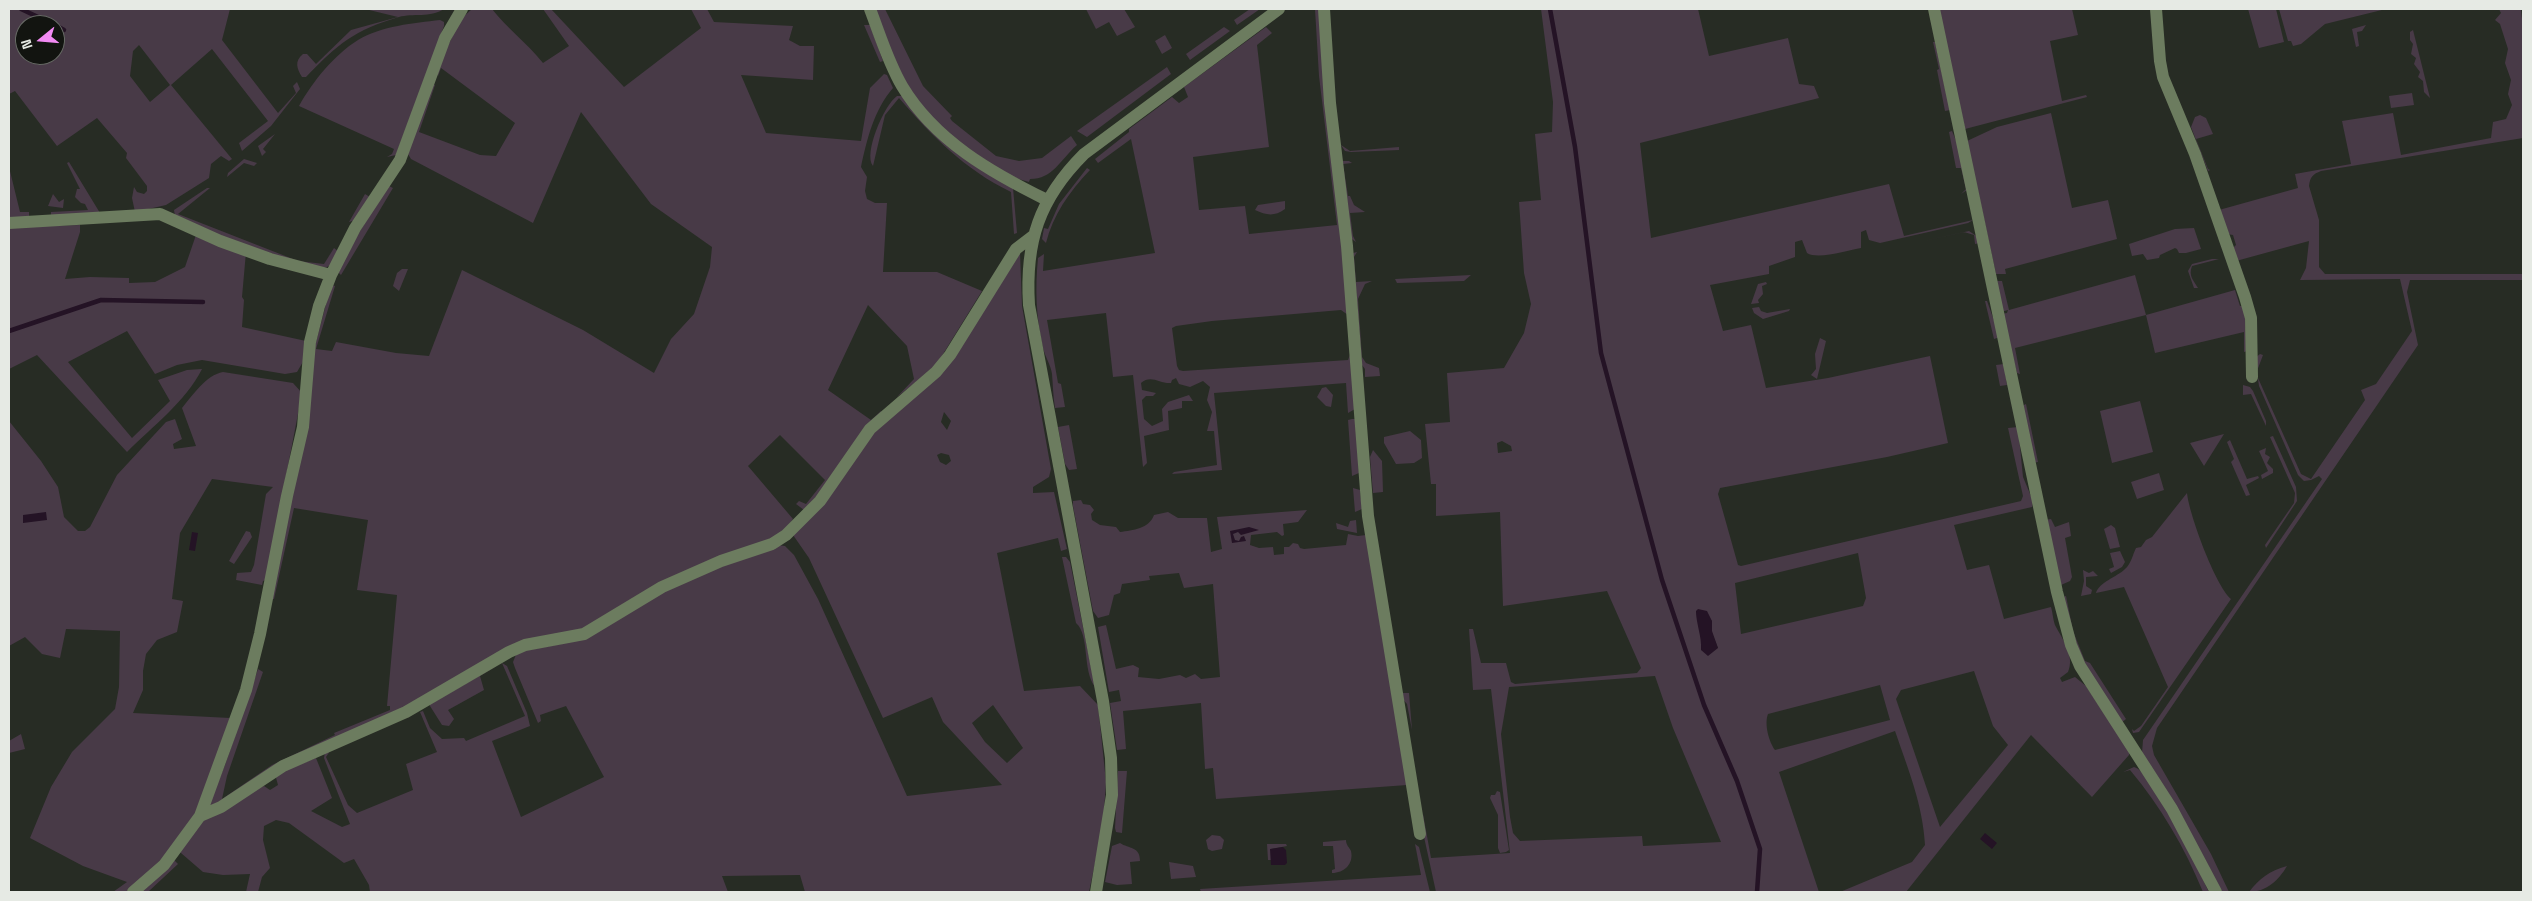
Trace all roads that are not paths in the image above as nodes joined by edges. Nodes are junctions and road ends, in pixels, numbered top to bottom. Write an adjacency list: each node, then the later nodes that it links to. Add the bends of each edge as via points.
1 (462, 9): 10 (street, via 445,38 400,160 374,196)
2 (870, 9): 7 (street, via 892,68 924,114 953,143 988,169)
3 (1279, 9): 7 (street, via 1096,144 1066,172)
4 (1324, 9): 13 (street, via 1368,516)
5 (1934, 9): 16 (street, via 2057,592 2071,645 2089,684 2186,833)
6 (2156, 9): 11 (street, via 2163,77 2195,154 2251,318)
7 (1047, 200): 9 (street)
8 (9, 222): 10 (street, via 160,214 270,259)
9 (1033, 236): 12 (street, via 1016,249 936,372 870,429 820,501 779,540 662,587 584,634 525,645 509,652 406,712 283,766); 15 (street, via 1028,268 1029,305 1111,758 1110,810)
10 (331, 275): 12 (street, via 310,342 303,427 260,634 246,690)
11 (2252, 377)
12 (200, 816): 14 (street, via 164,865)
13 (1420, 834)
14 (133, 892)
15 (1096, 892)
16 (2216, 892)

